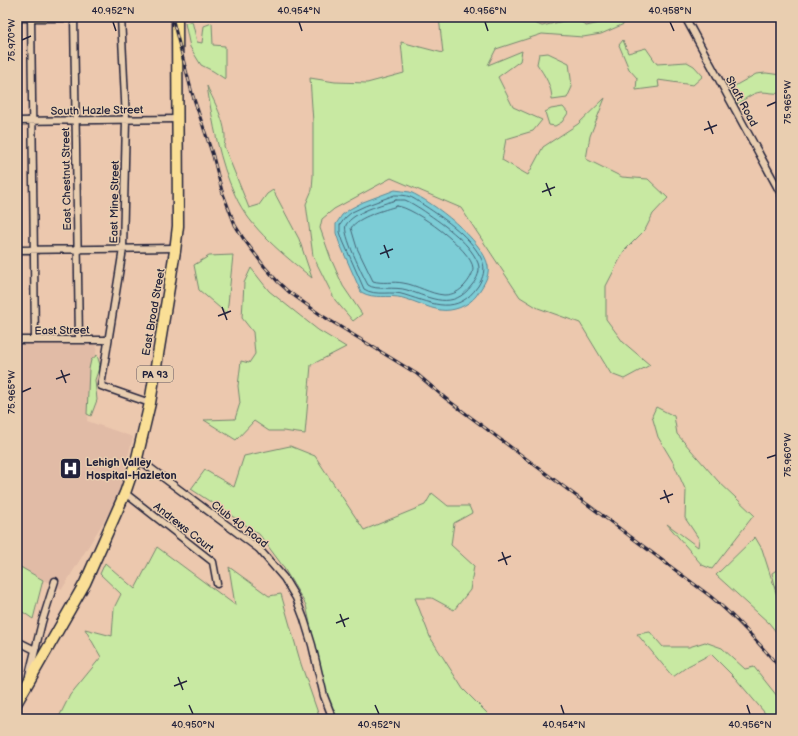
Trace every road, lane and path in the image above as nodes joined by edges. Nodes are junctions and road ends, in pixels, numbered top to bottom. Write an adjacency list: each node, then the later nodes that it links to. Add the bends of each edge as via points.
1 (17, 17): 2 (main road)
2 (31, 17): 3 (main road); 11 (street)
3 (74, 17): 8 (street, East Chestnut Street)
4 (121, 17): 9 (street, East Mine Street)
5 (177, 17): 7 (highway, East Broad Street / PA 93)
6 (685, 17): 12 (street, Shaft Road)
7 (178, 119): 9 (street, South Hazle Street); 13 (highway, East Broad Street / PA 93)
8 (76, 120): 9 (street, South Hazle Street); 11 (street, South Hazle Street); 17 (street, East Chestnut Street)
9 (126, 120): 14 (street, East Mine Street)
10 (17, 121): 11 (street, South Hazle Street)
11 (32, 121): 16 (street)
12 (781, 194)
13 (176, 248): 14 (street); 22 (highway, East Broad Street / PA 93)
14 (123, 249): 17 (street); 21 (street, East Mine Street)
15 (17, 250): 16 (street)
16 (34, 250): 17 (street); 19 (street)
17 (77, 250): 20 (street, East Chestnut Street)
18 (17, 340): 19 (street, East Street)
19 (35, 340): 20 (street, East Street)
20 (78, 340): 21 (street, East Street)
21 (108, 340): 22 (street, East Mine Street, via 101,386)
22 (150, 403): 23 (highway, East Broad Street / PA 93)
23 (137, 458): 24 (highway, East Broad Street / PA 93); 31 (street, Club 40 Road, via 259,549 284,578 296,598 304,619 324,696)
24 (125, 493): 26 (street, Andrews Court, via 213,562); 29 (highway, East Broad Street / PA 93, via 85,583)
25 (55, 581): 28 (street)
26 (217, 584)
27 (17, 641): 28 (street)
28 (35, 650): 29 (street)
29 (26, 686): 30 (highway, East Broad Street / PA 93)
30 (18, 699)
31 (333, 719)

